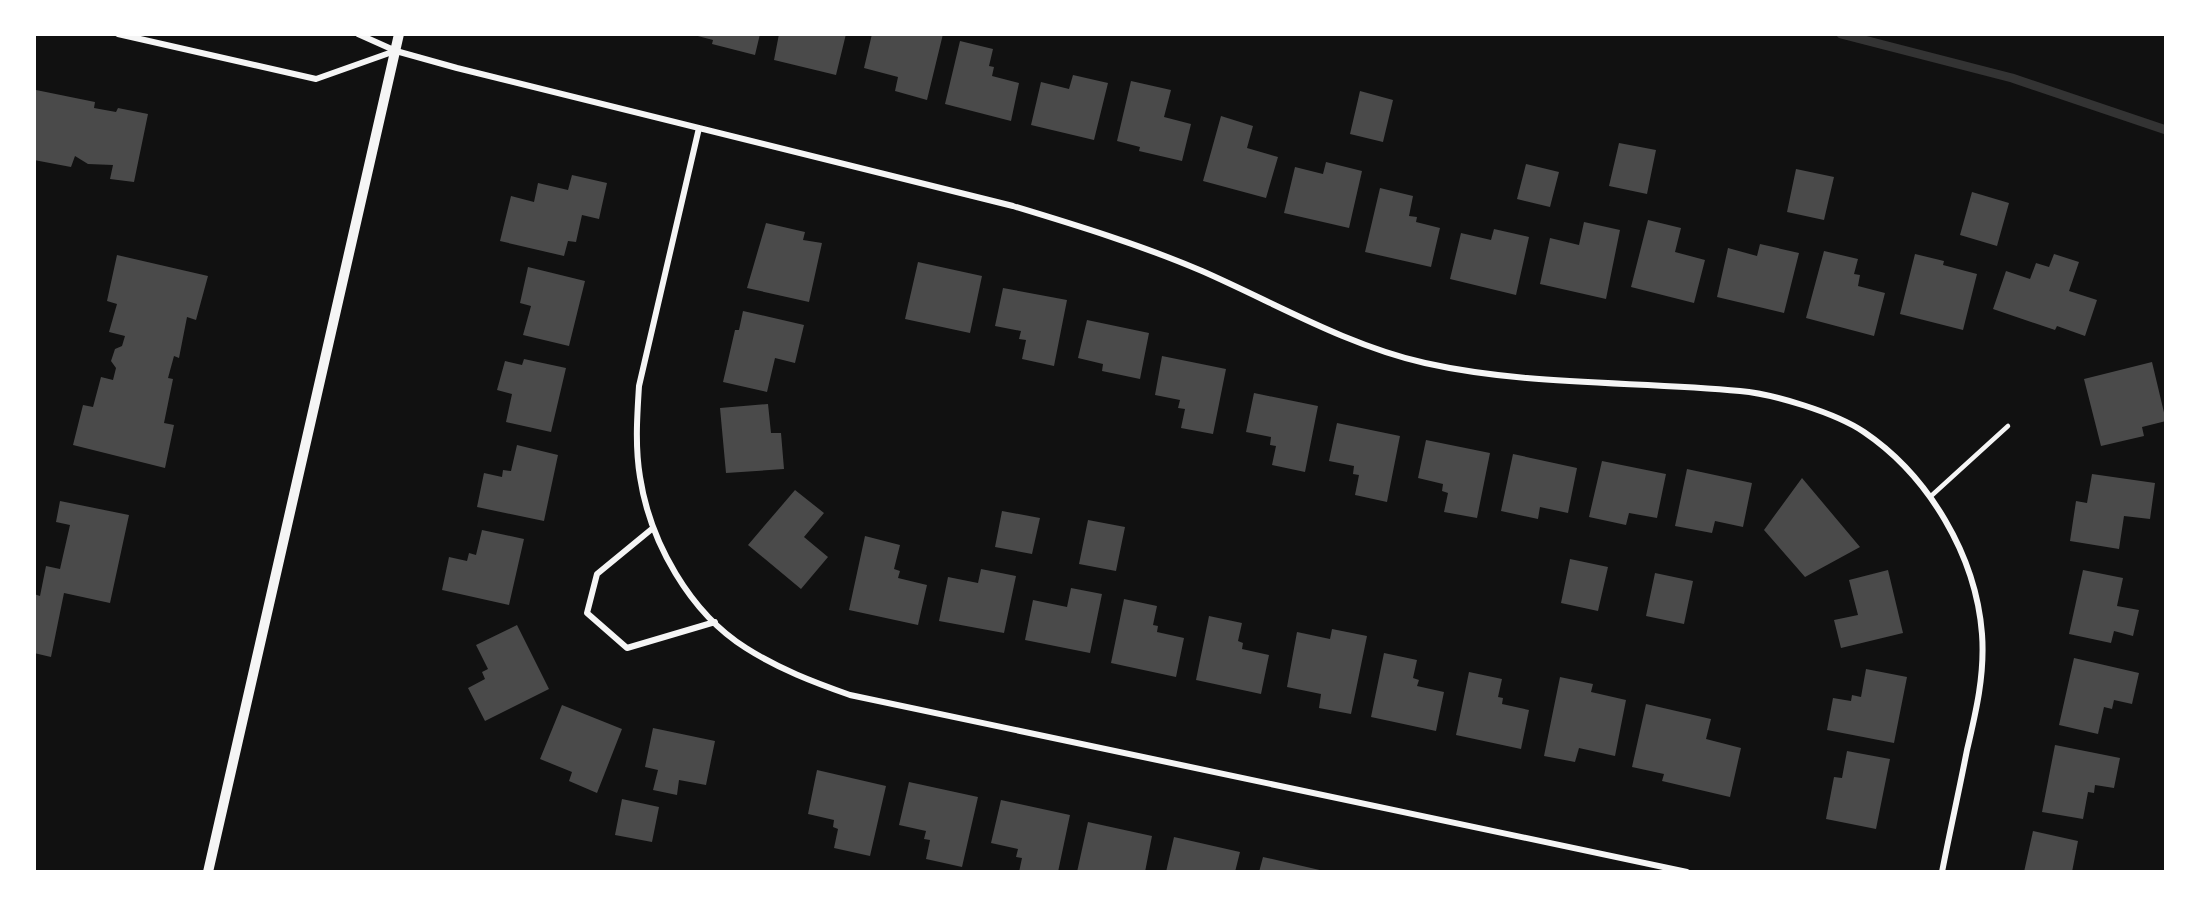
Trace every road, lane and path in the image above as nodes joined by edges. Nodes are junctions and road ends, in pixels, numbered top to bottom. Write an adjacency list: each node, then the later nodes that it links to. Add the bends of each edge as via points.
1 (118, 34): 4 (street, via 316,79)
2 (358, 34): 4 (street)
3 (399, 34): 4 (street)
4 (396, 51): 5 (street); 10 (street)
5 (699, 128): 7 (street, via 1083,227 1199,270 1339,335 1421,362 1513,377 1744,391 1798,404 1863,431 1902,464); 8 (street, via 639,386 636,427 640,478)
6 (2008, 426): 7 (lane)
7 (1930, 497): 12 (street, via 1957,543 1974,583 1982,634 1981,686)
8 (653, 528): 9 (street, via 672,568); 9 (street, via 597,574 587,613 627,648)
9 (715, 622): 11 (street, via 744,648 792,675 850,695)
10 (208, 872)
11 (1687, 872)
12 (1942, 872)

